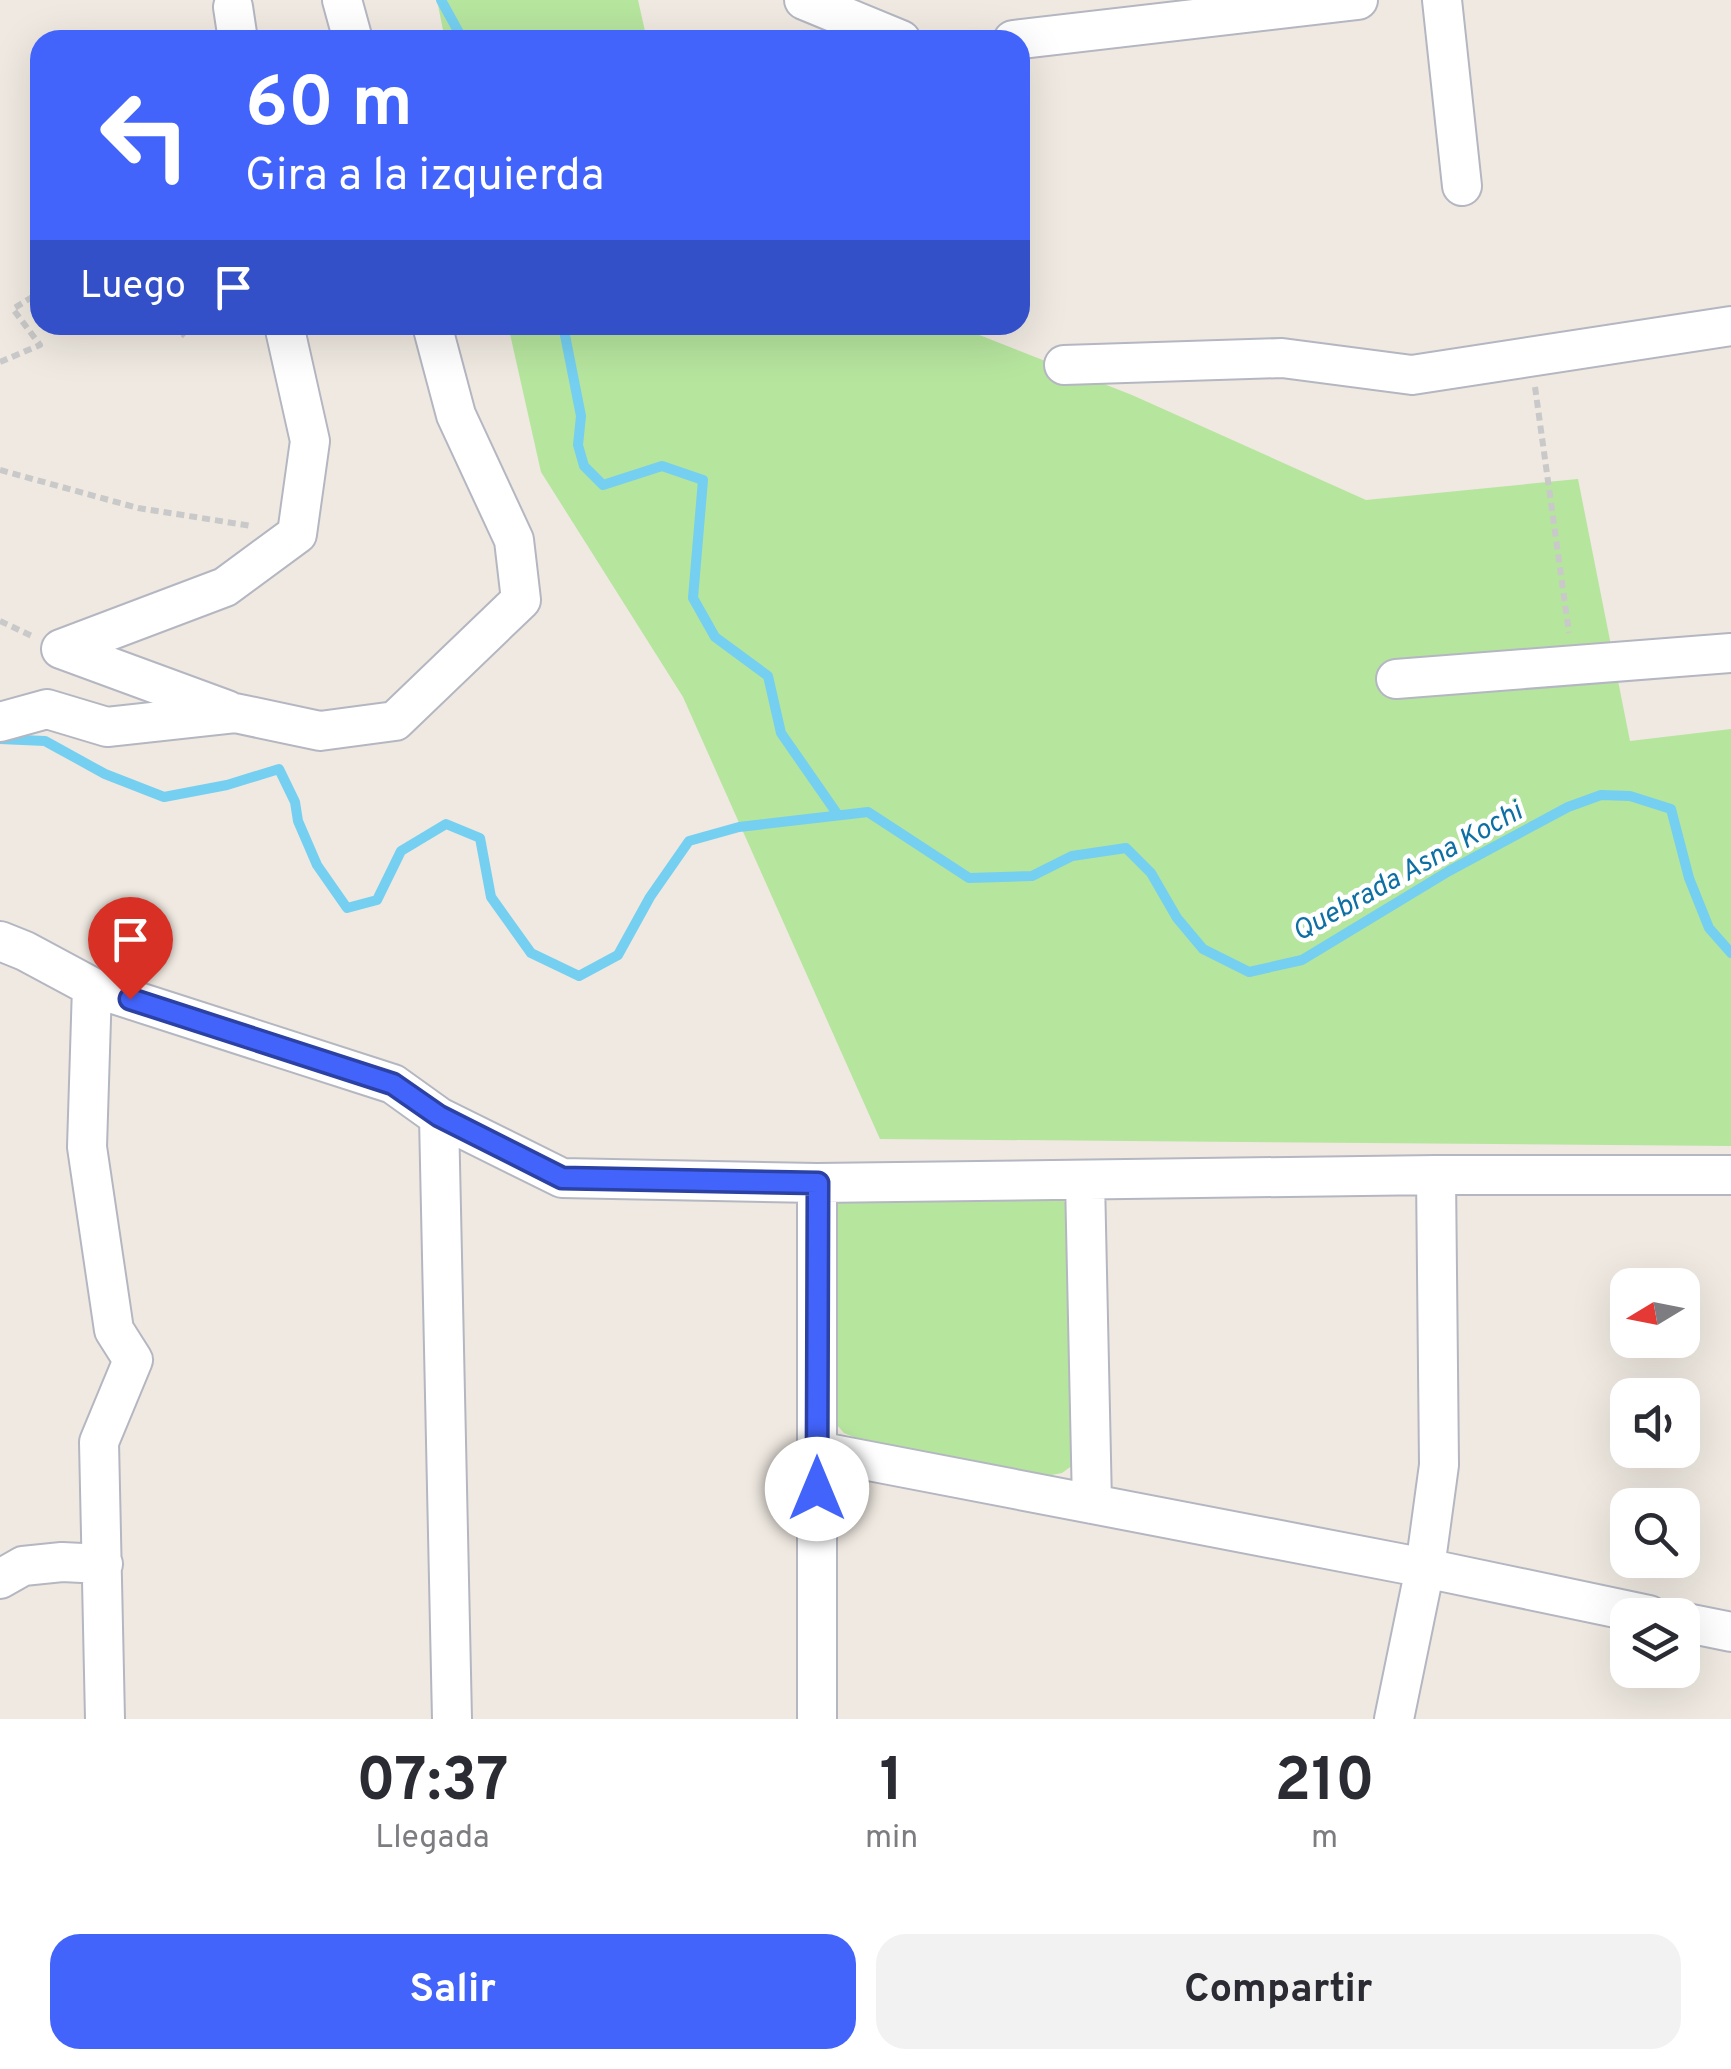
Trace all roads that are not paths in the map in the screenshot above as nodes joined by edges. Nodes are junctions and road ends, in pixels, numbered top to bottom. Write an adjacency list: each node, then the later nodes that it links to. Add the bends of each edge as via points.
1 (342, 0): 5 (street)
2 (804, 0): 6 (street)
3 (1358, 0): 7 (street)
4 (1442, 0): 8 (street)
5 (351, 30)
6 (877, 30)
7 (1030, 38)
8 (1462, 186)
9 (1731, 326): 12 (street, via 1412,375 1282,358)
10 (286, 335): 15 (street, via 310,441 297,534 225,587 61,649)
11 (435, 335): 15 (street, via 456,416 514,540 521,600 395,722 320,730)
12 (1064, 365)
13 (1731, 654): 14 (street)
14 (1396, 679)
15 (235, 713): 16 (street, via 107,727 47,709)
16 (0, 722)
17 (0, 941): 18 (street)
18 (92, 986): 19 (street, via 393,1084); 26 (street, via 86,1147 114,1330 133,1360 99,1442)
19 (439, 1116): 23 (street, via 562,1178); 33 (street)
20 (1731, 1175): 21 (street)
21 (1436, 1176): 22 (street); 27 (street, via 1439,1465)
22 (1086, 1180): 23 (street); 25 (street)
23 (818, 1183): 24 (street)
24 (817, 1450): 25 (street); 34 (street)
25 (1092, 1504): 27 (street)
26 (103, 1564): 28 (street, via 24,1566); 32 (street)
27 (1425, 1568): 29 (street); 35 (street)
28 (0, 1579)
29 (1610, 1607)
30 (1700, 1626): 31 (street)
31 (1731, 1632)
32 (105, 1719)
33 (452, 1719)
34 (818, 1719)
35 (1394, 1719)

